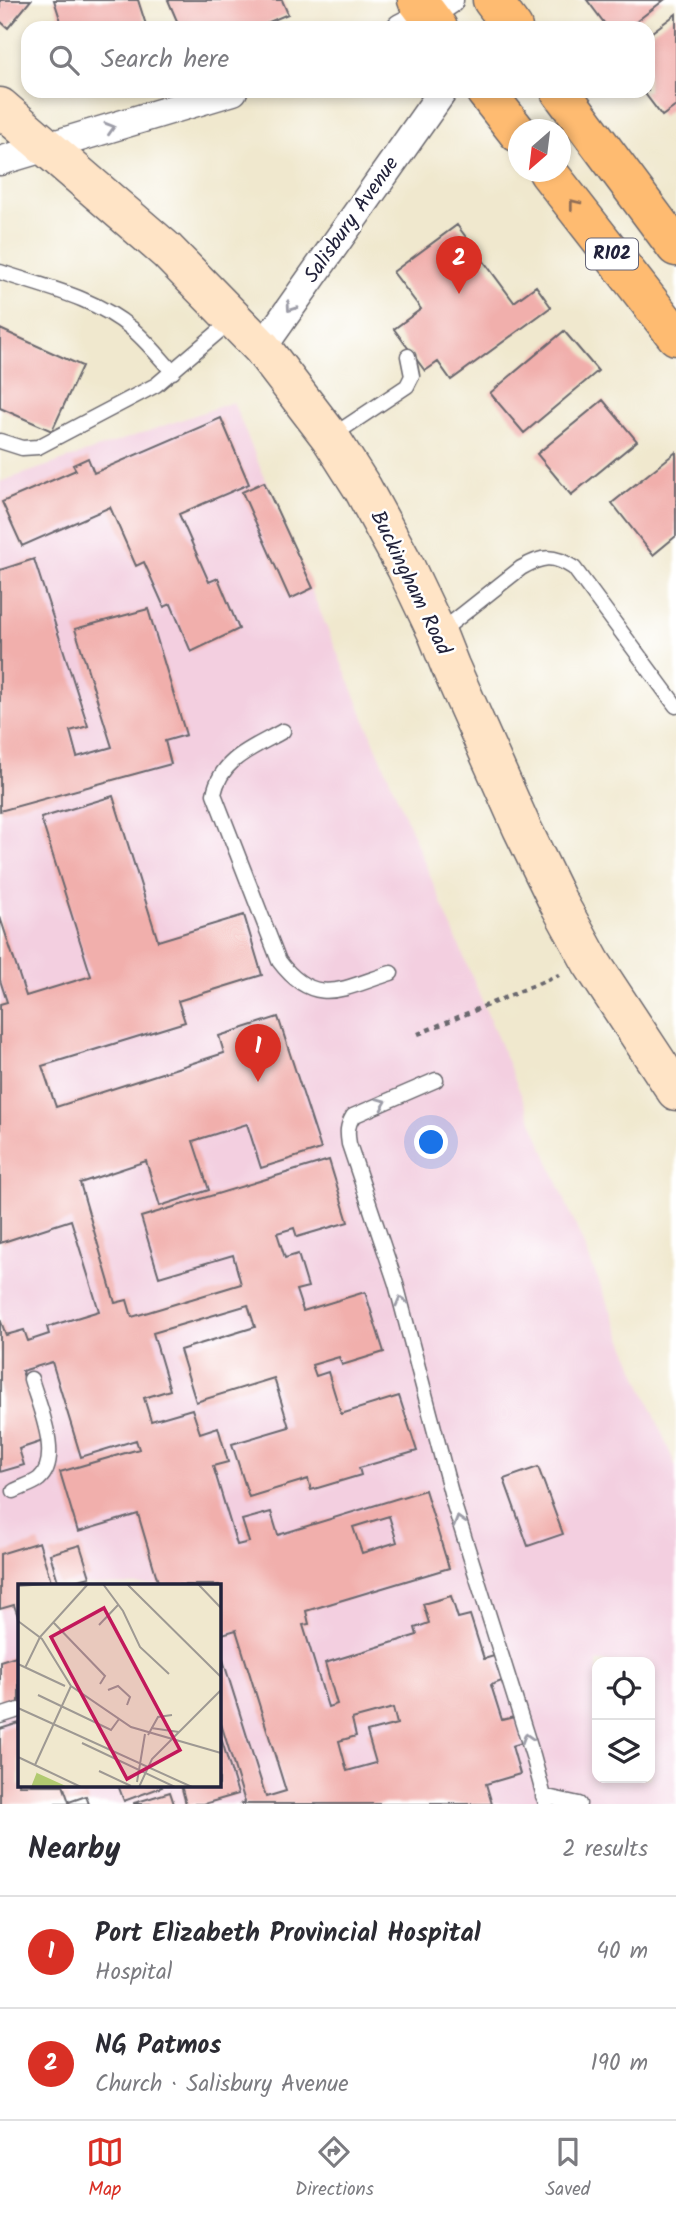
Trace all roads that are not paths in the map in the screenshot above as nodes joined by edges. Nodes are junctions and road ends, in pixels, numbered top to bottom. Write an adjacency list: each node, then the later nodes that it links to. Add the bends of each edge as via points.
1 (210, 98): 7 (street, one-way to 1)
2 (438, 98): 14 (street, Salisbury Avenue, one-way to 14)
3 (491, 98): 6 (main road)
4 (565, 98): 10 (main road, R102)
5 (0, 107): 7 (street, Buckingham Road)
6 (508, 120)
7 (45, 148): 8 (street); 12 (street, Buckingham Road, via 167,251)
8 (0, 161)
9 (556, 182): 13 (main road, R102, one-way to 9)
10 (676, 247)
11 (0, 272): 16 (lane, via 89,302 115,316)
12 (233, 319): 14 (street, Buckingham Road); 16 (lane)
13 (676, 335)
14 (262, 348): 17 (street, Buckingham Road)
15 (408, 356): 17 (lane, via 412,376 407,386)
16 (173, 372): 18 (lane, via 38,447)
17 (330, 437): 19 (street, Buckingham Road, via 376,511)
18 (0, 441)
19 (438, 634): 20 (lane, via 536,559 563,561 574,568); 24 (street, Buckingham Road, via 557,900 591,962)
20 (676, 706)
21 (283, 731): 22 (lane, via 224,768 214,794 279,961 290,976 321,992)
22 (391, 973)
23 (436, 1080): 29 (lane, one-way to 23, via 455,1508 396,1284 347,1132 353,1116)
24 (676, 1091)
25 (31, 1379): 26 (lane, via 50,1459 38,1480)
26 (14, 1491)
27 (18, 1710): 28 (lane)
28 (0, 1716)
29 (545, 1800): 30 (lane)
30 (579, 1804)

